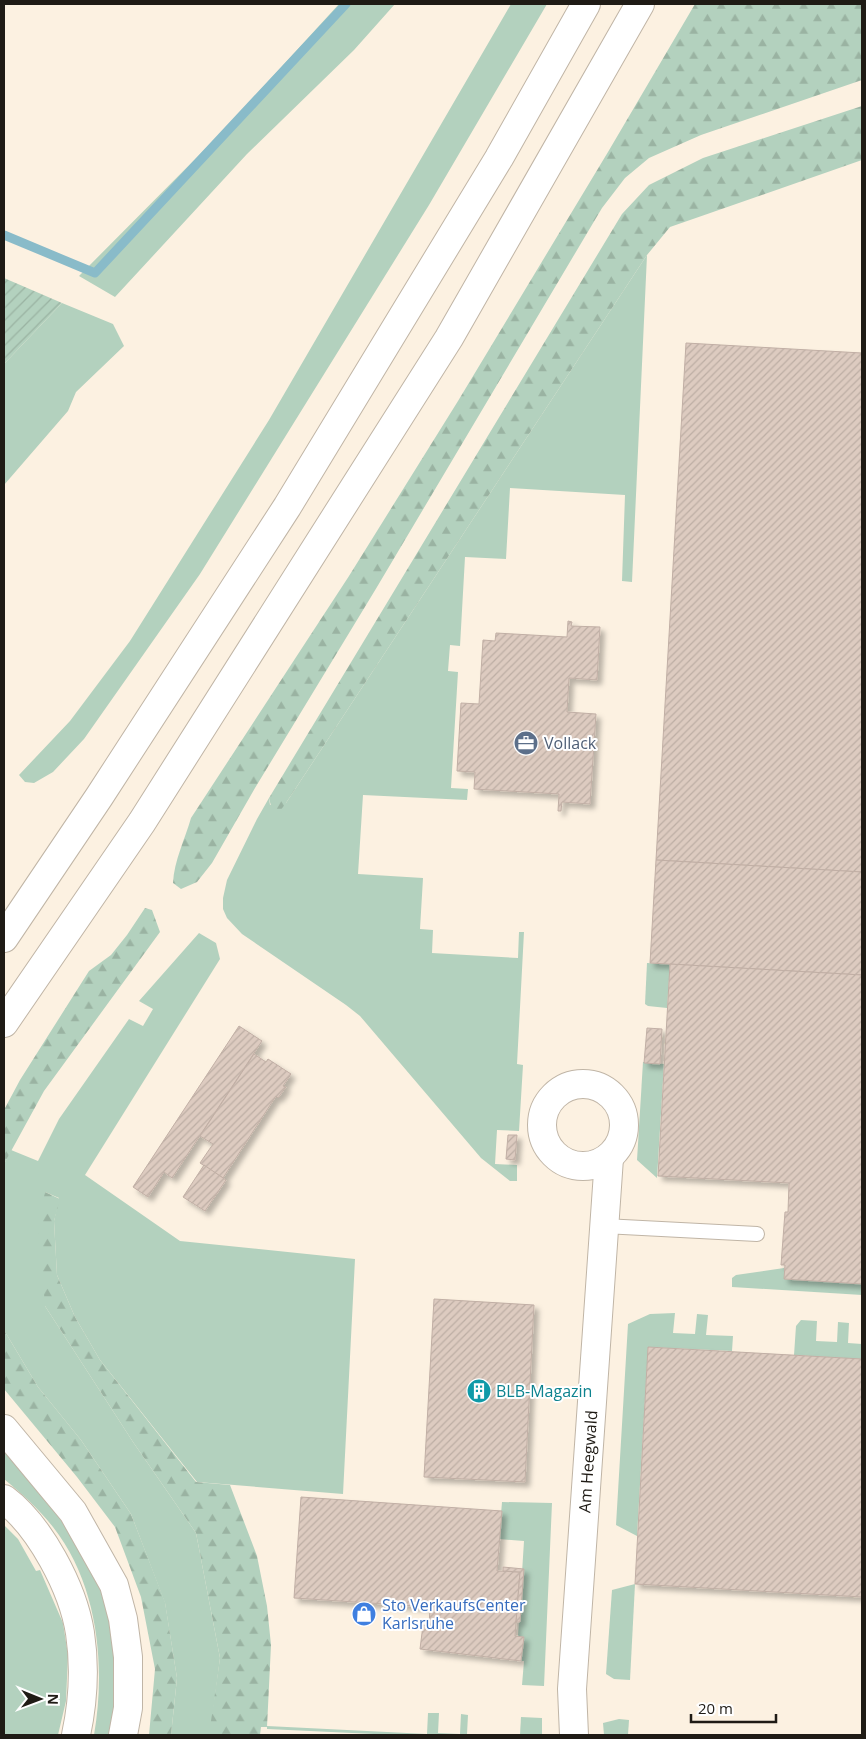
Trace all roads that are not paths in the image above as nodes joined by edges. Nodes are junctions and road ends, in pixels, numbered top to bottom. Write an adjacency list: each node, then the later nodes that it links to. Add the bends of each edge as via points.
1 (586, 4): 3 (main road, via 499,158 287,507)
2 (640, 4): 4 (main road, via 449,338 142,822)
3 (4, 938)
4 (8, 1017): 5 (main road)
5 (4, 1040)
6 (609, 1158): 7 (main road, Am Heegwald)
7 (604, 1226): 8 (lane); 13 (main road, Am Heegwald, via 572,1690)
8 (757, 1234)
9 (4, 1429): 12 (main road, via 73,1512 114,1585 128,1657 128,1708)
10 (4, 1499): 11 (main road, via 38,1536 58,1567 80,1632 82,1672)
11 (76, 1735)
12 (123, 1735)
13 (574, 1735)

